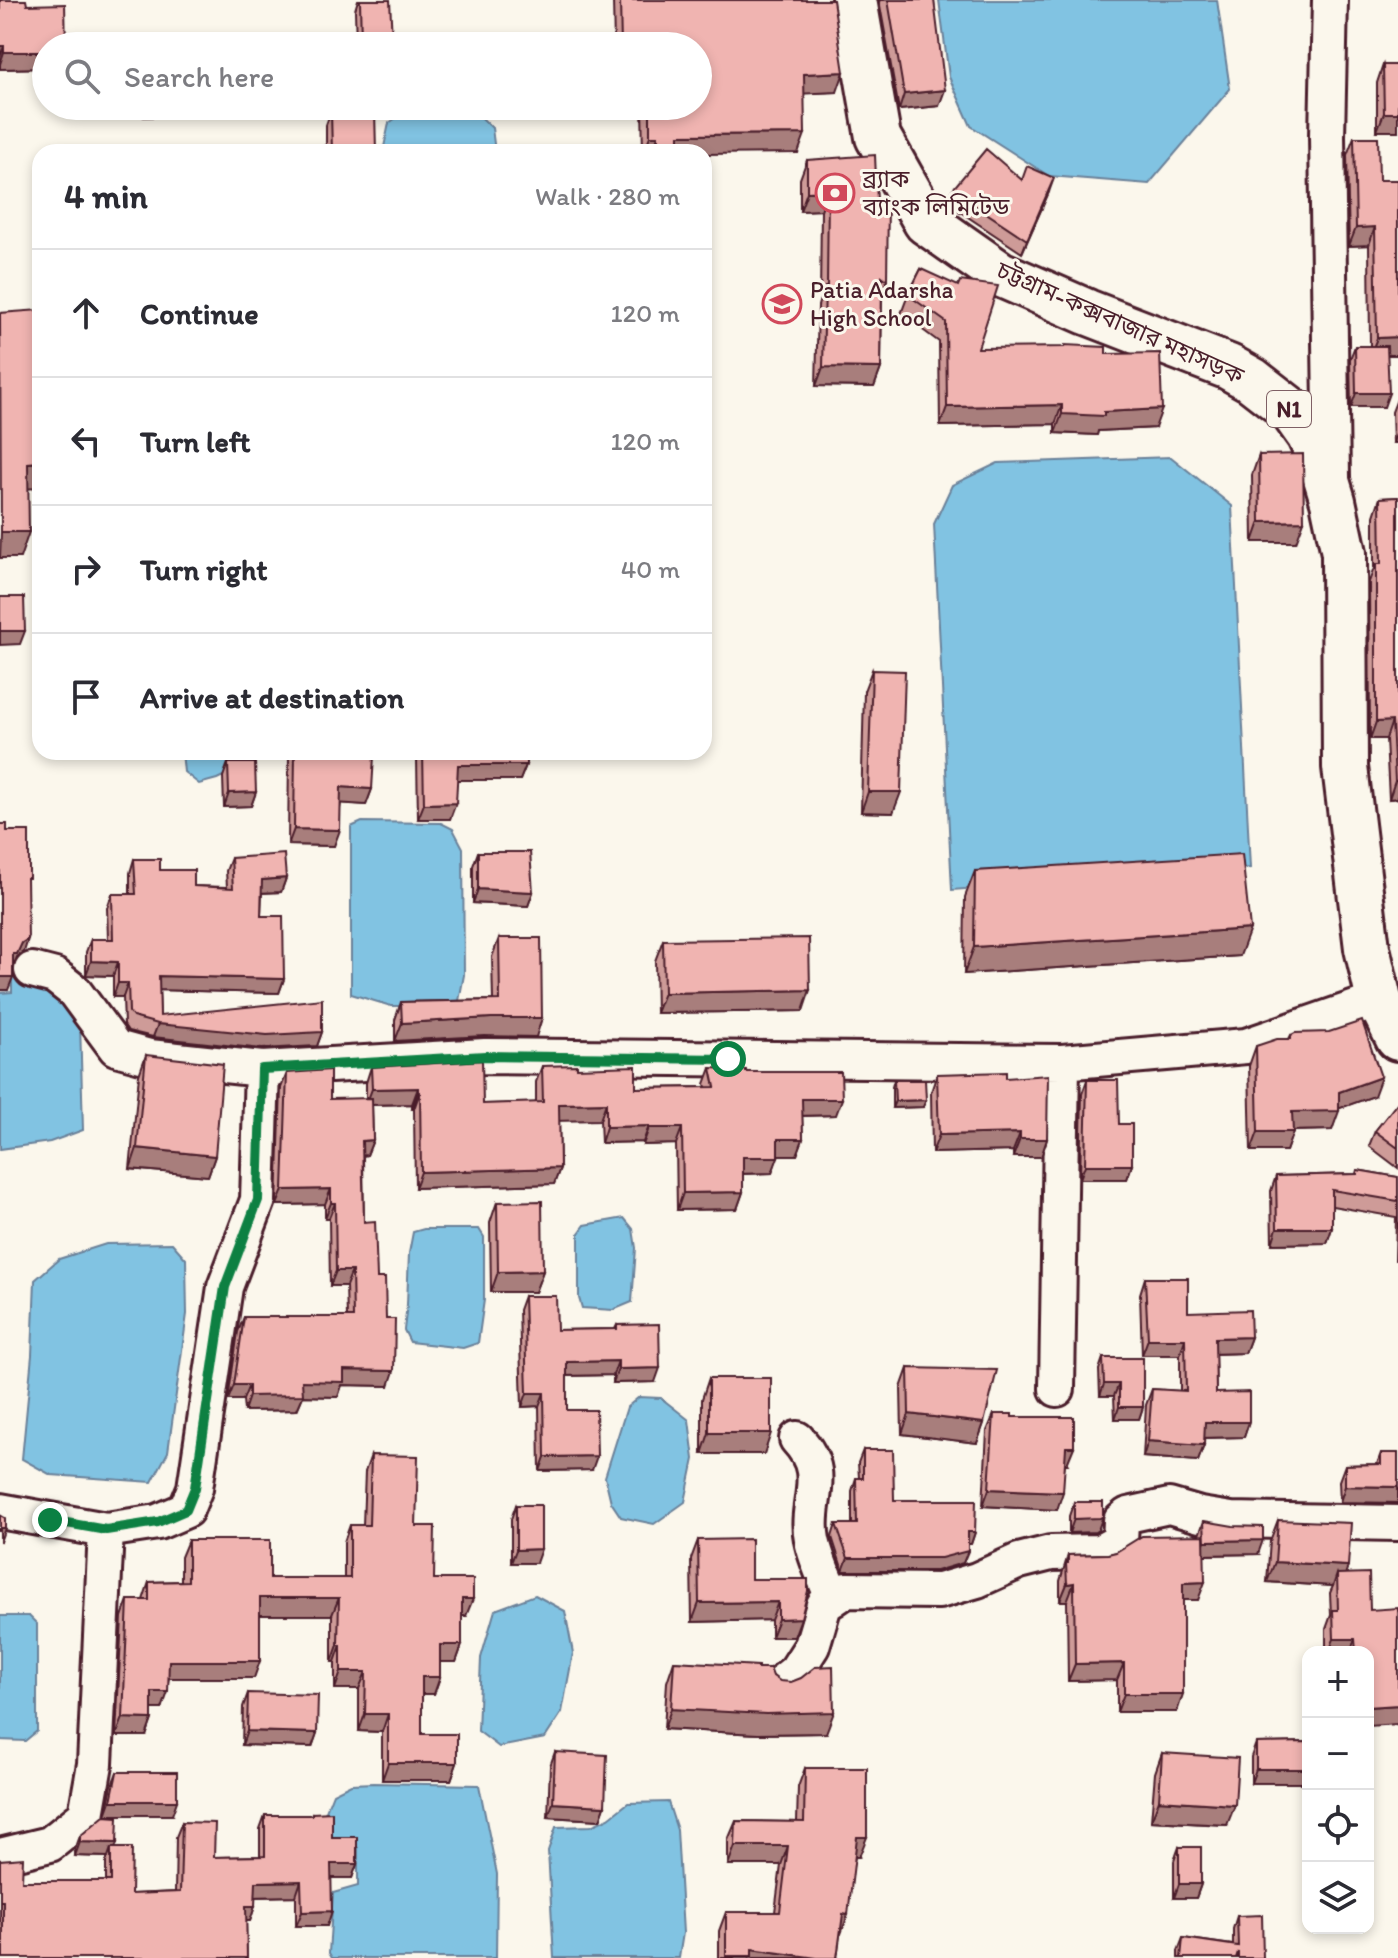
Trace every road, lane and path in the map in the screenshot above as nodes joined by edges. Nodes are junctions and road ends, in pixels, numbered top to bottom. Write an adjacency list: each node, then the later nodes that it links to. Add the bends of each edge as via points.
1 (854, 0): 3 (highway, চট্টগ্রাম-কক্সবাজার মহাসড়ক / N1, via 878,137 926,222 1000,274 1252,380 1292,411 1309,435)
2 (1330, 0): 3 (street)
3 (1333, 501): 5 (highway, চট্টগ্রাম-কক্সবাজার মহাসড়ক / N1, via 1344,553 1345,767 1367,948)
4 (32, 970): 8 (street, via 55,976 74,991 116,1048 149,1057)
5 (1379, 1000): 6 (highway, চট্টগ্রাম-কক্সবাজার মহাসড়ক / N1); 7 (street, via 1246,1046)
6 (1398, 1038)
7 (1062, 1062): 8 (street, via 485,1056); 9 (street)
8 (262, 1069): 13 (street, via 258,1200 225,1287 195,1488 186,1510 158,1522)
9 (1057, 1389)
10 (797, 1439): 14 (street, via 814,1463 811,1538)
11 (0, 1511): 13 (street)
12 (1398, 1523): 14 (street, via 1231,1520 1169,1506 1128,1515 1121,1521 1120,1541 1100,1552 1051,1553 939,1591 846,1590)
13 (106, 1530): 16 (street, via 95,1764 86,1815 50,1844)
14 (833, 1599): 15 (street, via 824,1605 812,1646)
15 (781, 1683)
16 (0, 1856)

